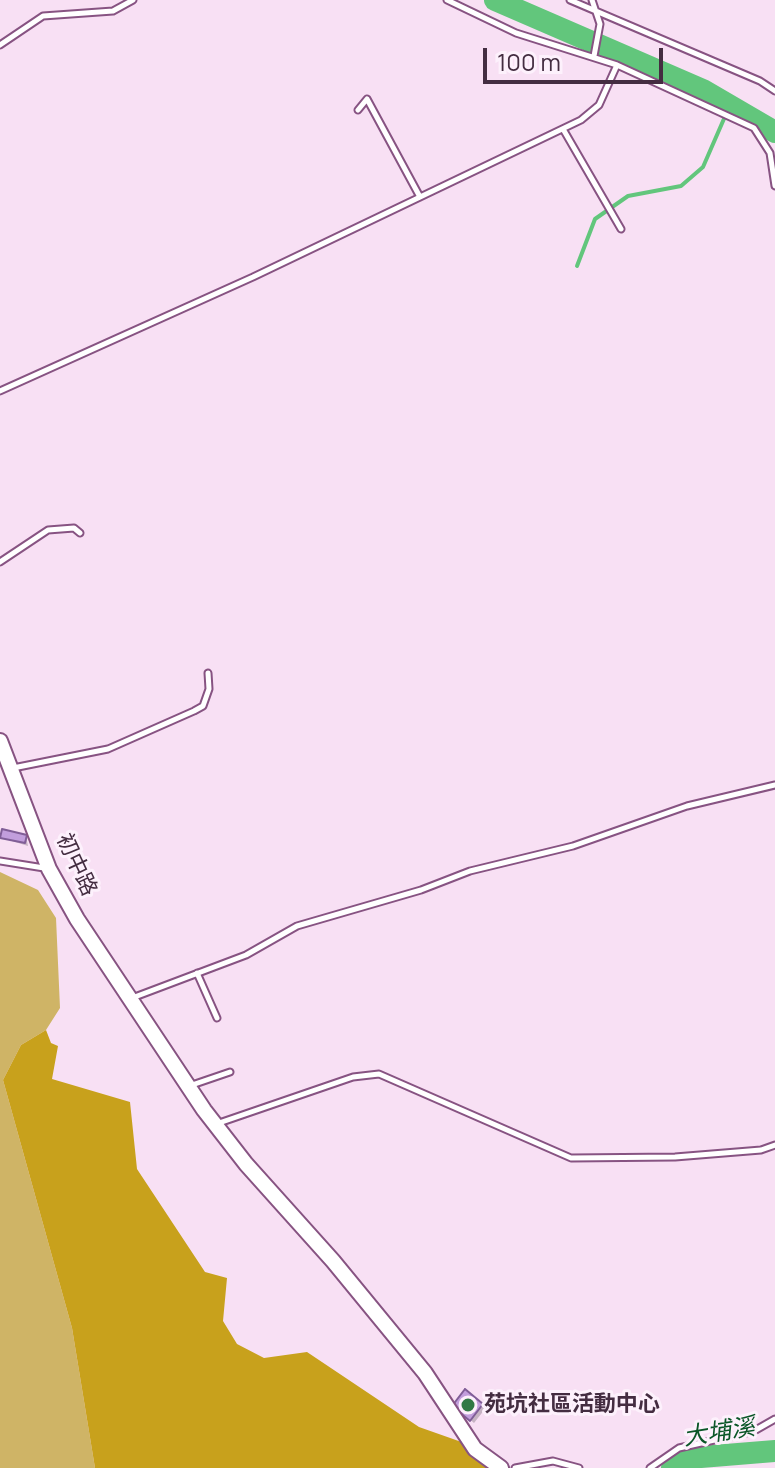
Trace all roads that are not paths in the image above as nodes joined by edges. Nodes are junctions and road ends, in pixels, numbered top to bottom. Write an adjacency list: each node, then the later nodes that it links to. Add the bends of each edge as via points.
1 (133, 0): 6 (lane, via 113,11 43,16)
2 (447, 0): 7 (lane, via 516,33)
3 (570, 0): 5 (lane)
4 (592, 0): 5 (lane)
5 (596, 12): 7 (lane, via 600,24); 9 (lane)
6 (0, 45)
7 (595, 54): 8 (lane)
8 (617, 65): 11 (lane, via 599,105); 12 (lane, via 754,128 770,153)
9 (775, 91)
10 (358, 110): 13 (lane, via 367,99)
11 (563, 129): 13 (lane); 14 (lane)
12 (775, 186)
13 (420, 197): 15 (lane)
14 (621, 229)
15 (0, 391)
16 (80, 533): 17 (lane, via 74,528 48,530)
17 (0, 562)
18 (208, 673): 20 (lane, via 203,706 194,711 108,749)
19 (0, 741): 20 (street, 初中路)
20 (13, 768): 23 (street, 初中路)
21 (775, 785): 24 (lane, via 687,806 573,846 470,871 297,926 246,955)
22 (0, 861): 23 (lane)
23 (49, 869): 25 (street, 初中路)
24 (197, 973): 25 (lane); 26 (lane)
25 (131, 998): 28 (street, 初中路)
26 (217, 1018)
27 (230, 1072): 28 (lane)
28 (189, 1086): 29 (street, 初中路)
29 (216, 1124): 30 (lane, via 353,1077 379,1074 571,1158 675,1157); 32 (street, 初中路, via 425,1373 475,1449)
30 (775, 1145)
31 (775, 1419): 35 (lane, via 754,1431 679,1448)
32 (501, 1468)
33 (515, 1468): 34 (lane, via 553,1461)
34 (579, 1468)
35 (650, 1468)

